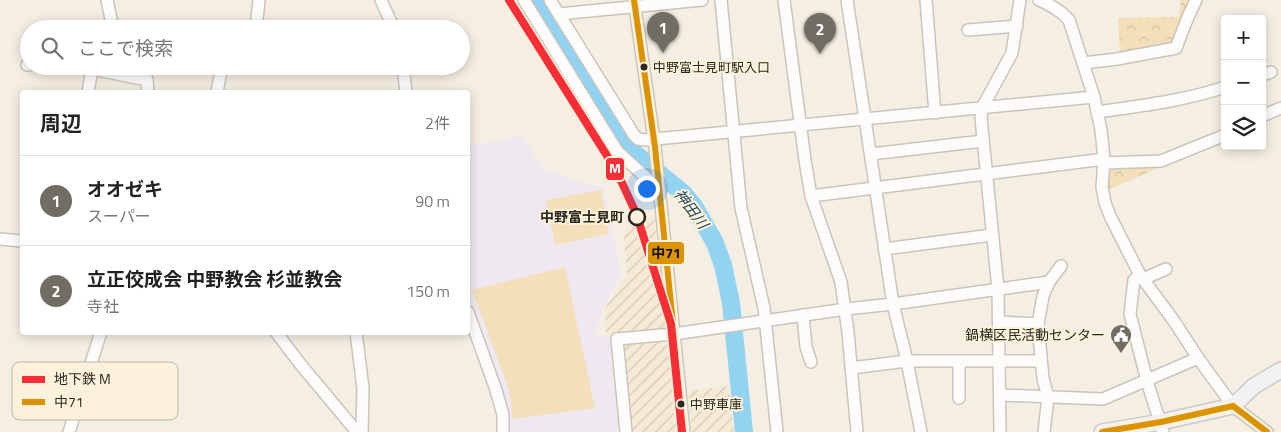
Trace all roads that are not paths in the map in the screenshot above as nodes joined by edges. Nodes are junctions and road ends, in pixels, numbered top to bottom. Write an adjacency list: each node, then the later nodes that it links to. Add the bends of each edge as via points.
1 (107, 0): 17 (street)
2 (259, 0): 18 (street)
3 (381, 0): 19 (street)
4 (524, 0): 49 (street, via 617,151 652,183)
5 (550, 0): 16 (street)
6 (702, 0): 14 (street)
7 (721, 0): 42 (street)
8 (784, 0): 41 (street)
9 (847, 0): 40 (street)
10 (926, 0): 38 (street)
11 (1020, 0): 20 (street)
12 (1039, 0): 15 (street)
13 (1196, 0): 22 (street, via 1176,48)
14 (635, 3): 16 (street); 44 (street)
15 (1058, 3): 22 (street, via 1069,20)
16 (559, 14): 44 (street, via 634,135 638,139)
17 (112, 20)
18 (257, 20)
19 (390, 20)
20 (1017, 26): 21 (street); 35 (street, via 1012,54)
21 (968, 30)
22 (1083, 63): 34 (street)
23 (91, 75): 30 (street)
24 (122, 75): 28 (street)
25 (146, 75): 28 (street)
26 (220, 75): 32 (street)
27 (404, 75): 33 (street)
28 (147, 80): 31 (street)
29 (1221, 89): 37 (street)
30 (88, 90)
31 (148, 90)
32 (217, 90)
33 (406, 90)
34 (1094, 97): 35 (street); 37 (street)
35 (982, 108): 38 (street); 45 (street)
36 (1281, 108): 39 (street)
37 (1097, 112): 47 (street)
38 (935, 113): 40 (street)
39 (1266, 114)
40 (865, 120): 41 (street); 46 (street)
41 (800, 126): 42 (street); 51 (street)
42 (734, 132): 44 (street); 65 (street, via 742,208)
43 (1221, 137): 47 (street, via 1161,161)
44 (654, 140): 49 (street)
45 (983, 140): 46 (street); 48 (street)
46 (870, 154): 50 (street)
47 (1104, 161): 48 (street); 58 (street, via 1102,187 1105,203)
48 (986, 173): 50 (street); 52 (street)
49 (658, 184): 68 (street)
50 (875, 187): 51 (street); 55 (street)
51 (811, 196): 62 (street, via 841,282)
52 (992, 235): 55 (street); 60 (street)
53 (0, 239): 54 (street)
54 (20, 241)
55 (884, 249): 61 (street)
56 (1061, 266): 59 (street)
57 (1166, 268): 58 (street)
58 (1142, 277): 72 (street); 81 (street, via 1134,280 1130,314)
59 (1050, 282): 60 (street); 67 (street, via 1040,303)
60 (998, 289): 61 (street); 66 (street)
61 (892, 304): 62 (street); 74 (street)
62 (846, 309): 63 (street); 79 (street)
63 (803, 315): 65 (street); 78 (street)
64 (470, 318): 90 (street, via 496,390 503,415)
65 (765, 321): 68 (street); 93 (street)
66 (1000, 322): 67 (street); 76 (street)
67 (1038, 324): 73 (street)
68 (674, 334): 91 (street, via 617,339); 92 (street)
69 (99, 335): 77 (street)
70 (278, 335): 88 (street)
71 (356, 335): 88 (street, via 363,388)
72 (1198, 358): 81 (street); 85 (street)
73 (1041, 360): 76 (street); 83 (street)
74 (907, 361): 75 (street); 79 (street); 95 (street)
75 (959, 361): 76 (street); 84 (street)
76 (1000, 361): 82 (street)
77 (91, 362)
78 (811, 362)
79 (851, 368): 94 (street)
80 (1281, 370): 85 (main road, via 1254,386)
81 (1147, 380): 83 (street, via 1104,399); 87 (street)
82 (1000, 395): 83 (street); 96 (street)
83 (1048, 397): 97 (street)
84 (959, 398)
85 (1233, 406): 87 (main road); 99 (street)
86 (74, 420): 89 (street)
87 (1162, 427): 98 (main road)
88 (358, 430)
89 (70, 432)
90 (503, 432)
91 (626, 432)
92 (684, 432)
93 (777, 432)
94 (857, 432)
95 (921, 432)
96 (1000, 432)
97 (1044, 432)
98 (1102, 432)
99 (1267, 432)

